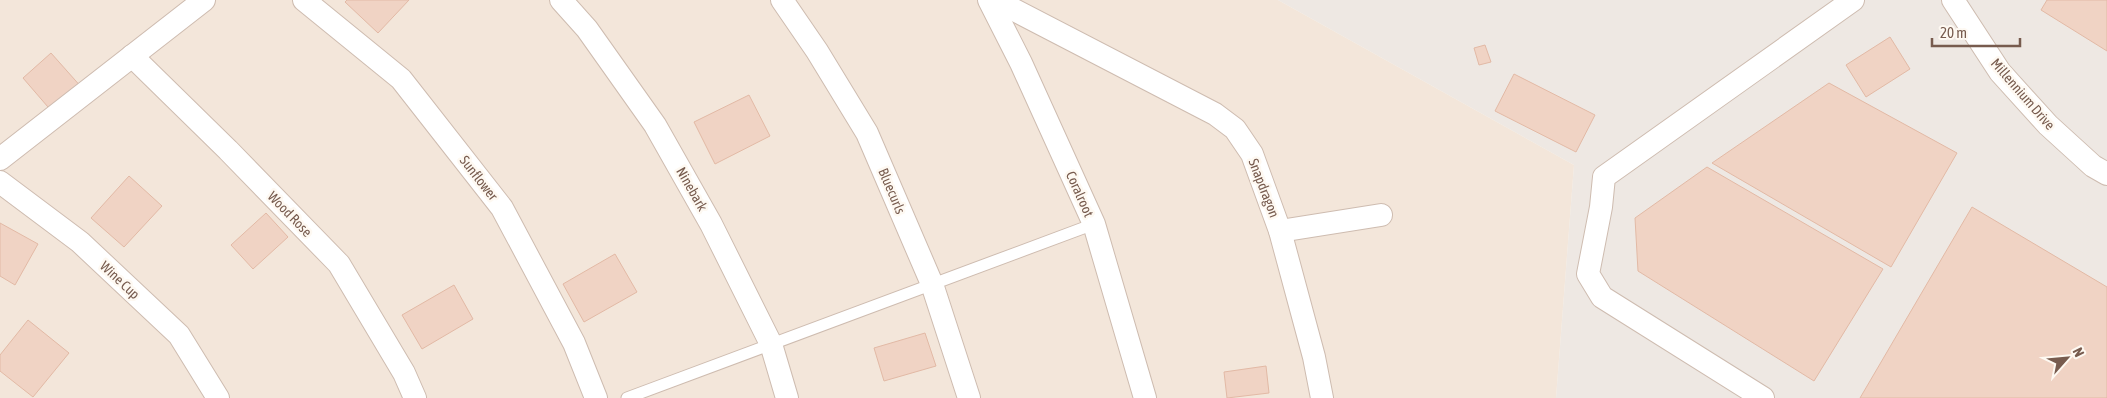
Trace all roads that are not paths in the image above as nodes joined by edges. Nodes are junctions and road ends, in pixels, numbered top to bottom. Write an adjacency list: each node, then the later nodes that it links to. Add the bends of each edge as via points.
1 (204, 0): 9 (street)
2 (304, 0): 20 (street, Sunflower, via 401,79 502,208 574,343)
3 (561, 0): 17 (street, Ninebark, via 587,29 655,125 711,224)
4 (782, 0): 16 (street, Bluecurls, via 867,133)
5 (988, 0): 14 (street, Coralroot, via 1021,63)
6 (995, 0): 15 (street, Snapdragon, via 1215,114 1235,130 1252,154)
7 (1852, 0): 26 (street, via 1604,177 1588,274 1602,297)
8 (1953, 0): 11 (street, Millennium Drive, via 2000,72 2048,125 2093,166)
9 (132, 56): 10 (street); 19 (street, Wood Rose, via 338,264 404,373)
10 (0, 159)
11 (2107, 174)
12 (0, 182): 18 (street, Wine Cup, via 80,242 179,335)
13 (1380, 215): 15 (street)
14 (1094, 224): 16 (lane); 24 (street, Coralroot)
15 (1280, 231): 25 (street, Snapdragon)
16 (932, 284): 17 (lane); 23 (street, Bluecurls)
17 (771, 344): 21 (lane); 22 (street, Ninebark)
18 (218, 398)
19 (415, 398)
20 (596, 398)
21 (627, 398)
22 (787, 398)
23 (969, 398)
24 (1145, 398)
25 (1322, 398)
26 (1763, 398)

